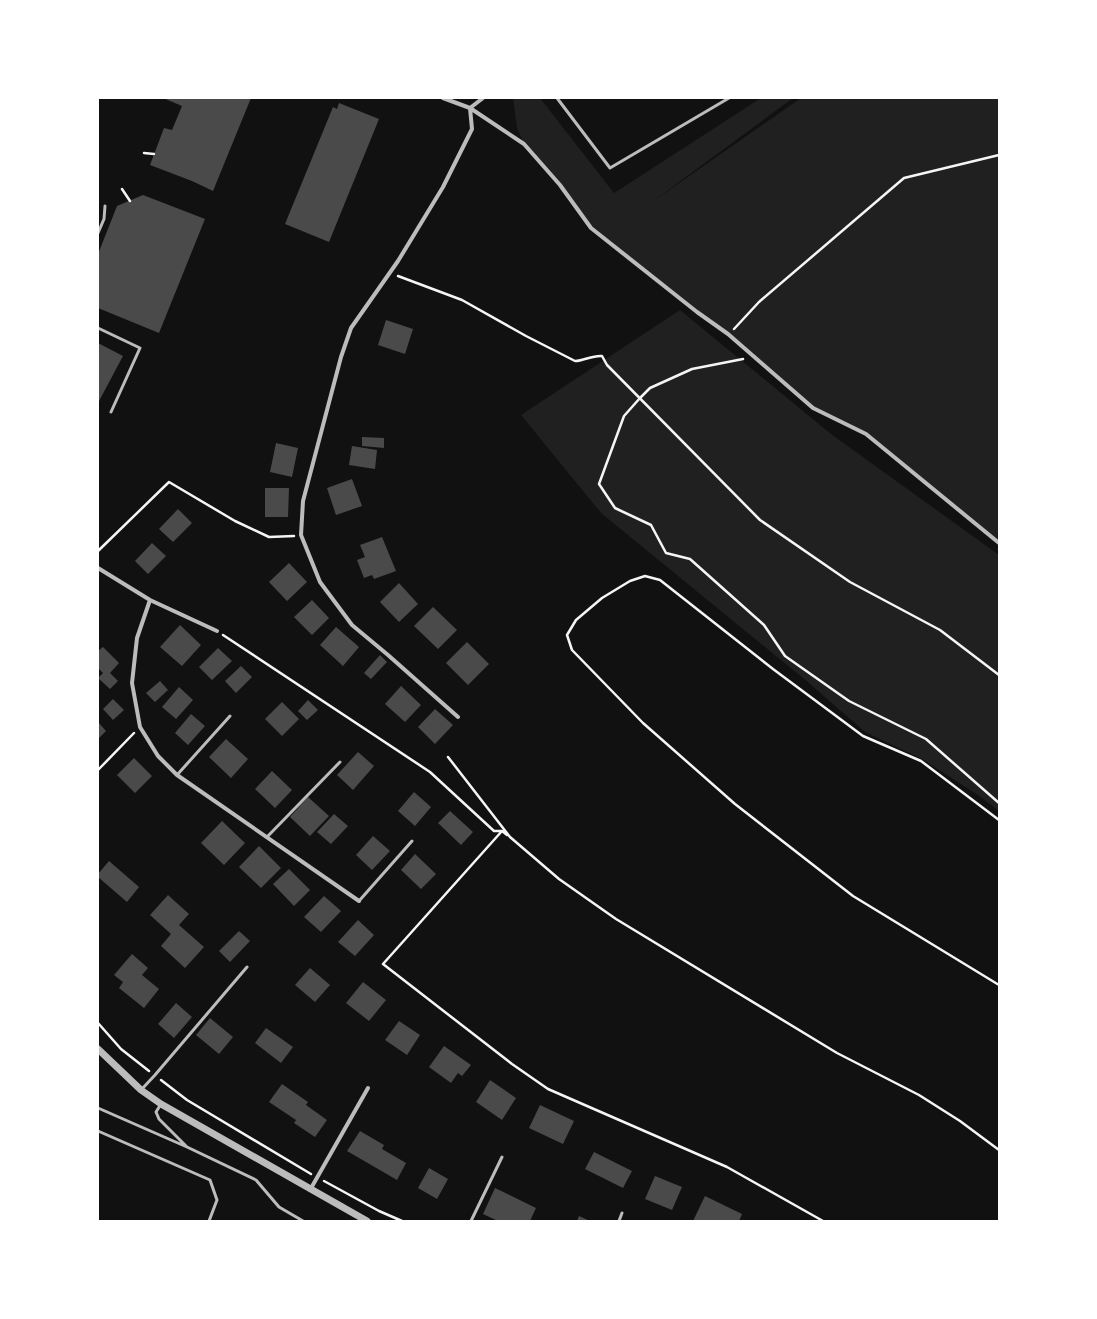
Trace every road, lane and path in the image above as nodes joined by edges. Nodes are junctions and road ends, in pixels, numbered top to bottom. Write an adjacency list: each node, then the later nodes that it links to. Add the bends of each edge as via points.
1 (443, 98): 5 (street)
2 (483, 98): 5 (street)
3 (557, 98): 4 (lane, via 610,168)
4 (729, 98)
5 (470, 108): 13 (street, via 472,129 443,187); 15 (street, via 524,144 560,185 591,228)
6 (144, 153): 7 (path)
7 (154, 154)
8 (999, 155): 15 (path, via 904,178 759,302)
9 (122, 189): 10 (path)
10 (130, 201)
11 (105, 206): 12 (lane, via 104,219)
12 (98, 233)
13 (390, 273): 17 (path, via 462,300 575,361 596,355 602,356 607,365); 19 (street, via 351,328 341,357 303,501)
14 (98, 328): 18 (lane, via 140,348)
15 (728, 334): 16 (street)
16 (754, 357): 17 (path, via 692,369 650,388); 20 (street, via 813,408 866,434)
17 (640, 398): 25 (path, via 760,520 850,582 940,630); 33 (path, via 624,416 599,484 615,508 651,525 666,553 690,559 764,624 785,656 849,701 926,739)
18 (111, 412)
19 (301, 535): 21 (path, via 269,537 235,521 169,482); 27 (street, via 320,582 352,625)
20 (999, 543)
21 (98, 551)
22 (98, 568): 23 (street)
23 (150, 600): 24 (street); 28 (street, via 137,638 132,683)
24 (217, 631): 35 (path, via 430,772 494,831)
25 (999, 675)
26 (230, 716): 32 (lane)
27 (458, 717)
28 (140, 727): 31 (path); 32 (street, via 158,756)
29 (448, 757): 37 (path)
30 (340, 762): 36 (lane)
31 (98, 770)
32 (177, 775): 36 (street)
33 (999, 803)
34 (999, 820): 41 (path, via 920,761 863,736 660,580 645,576 630,581 602,598 576,620 567,635 572,650 643,723 735,804 853,896)
35 (502, 831): 37 (path); 62 (path, via 382,964 548,1089 727,1167)
36 (267, 837): 39 (street)
37 (510, 837): 51 (path, via 559,879 616,919 837,1053 919,1095)
38 (412, 841): 39 (lane)
39 (359, 901)
40 (247, 967): 44 (lane)
41 (999, 985)
42 (98, 1023): 44 (path, via 121,1049)
43 (98, 1049): 46 (street)
44 (155, 1075): 46 (lane); 53 (path, via 186,1100)
45 (368, 1088): 53 (street)
46 (141, 1090): 47 (street)
47 (161, 1104): 50 (lane, via 156,1112 159,1119); 54 (street)
48 (98, 1108): 50 (lane)
49 (98, 1131): 56 (lane, via 210,1180 217,1200)
50 (187, 1147): 57 (lane, via 256,1180 279,1207)
51 (999, 1150)
52 (502, 1157): 60 (lane)
53 (317, 1177): 54 (street); 59 (path)
54 (310, 1190): 58 (street)
55 (622, 1213): 61 (lane)
56 (209, 1221)
57 (303, 1221)
58 (368, 1221)
59 (402, 1221)
60 (471, 1221)
61 (619, 1221)
62 (823, 1221)

